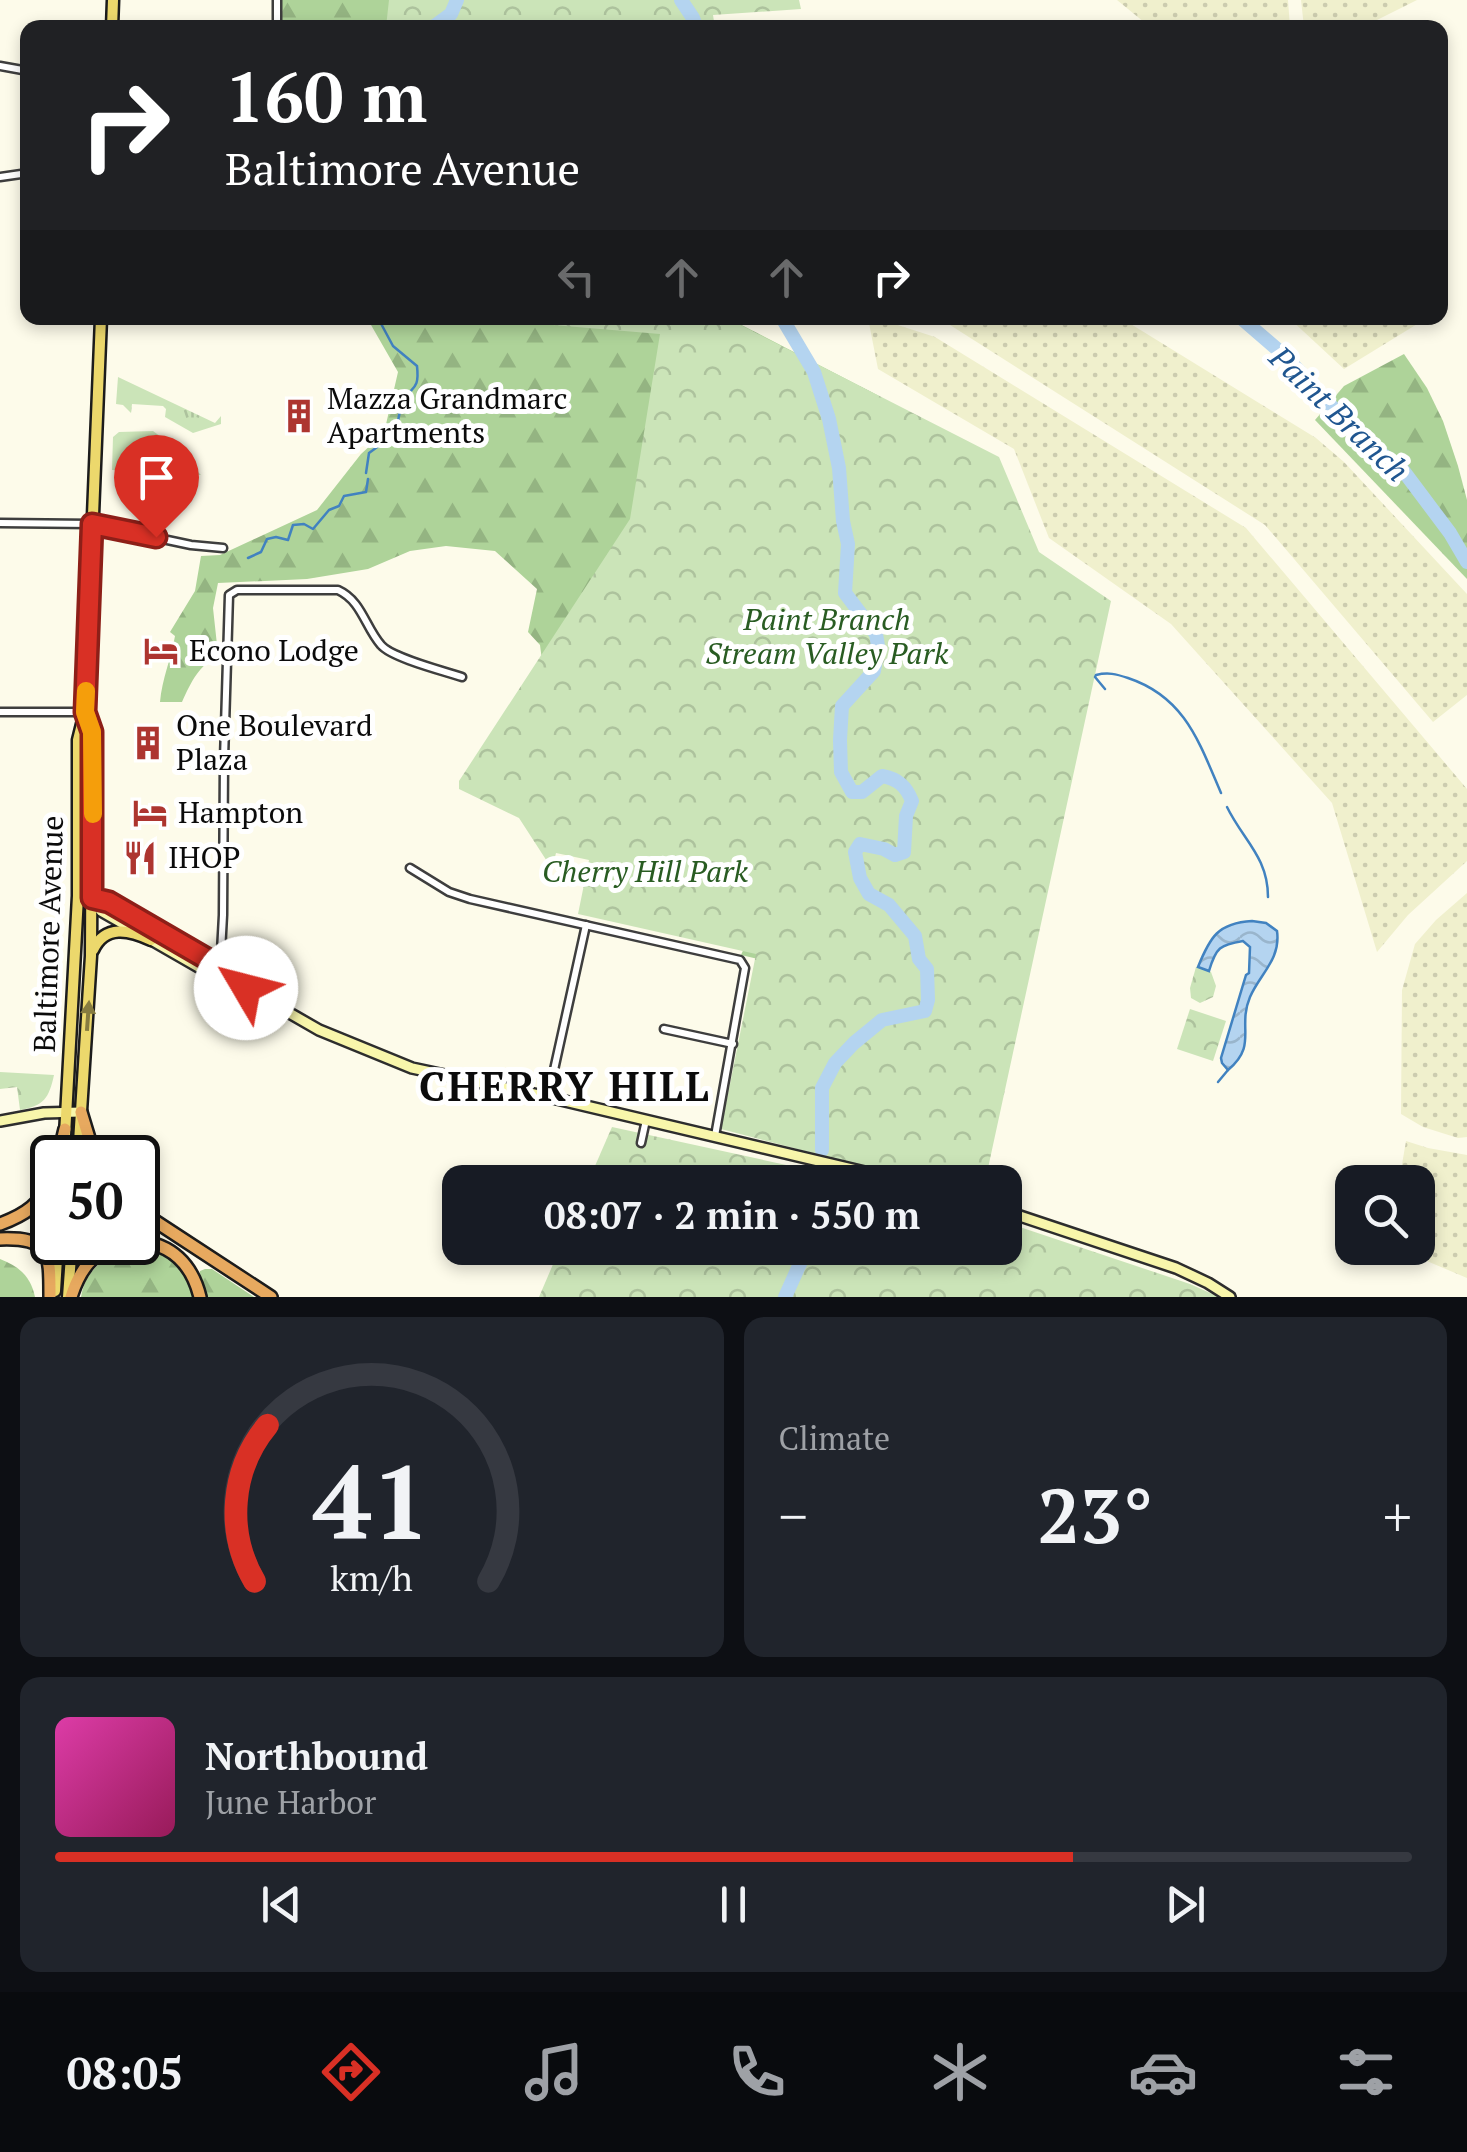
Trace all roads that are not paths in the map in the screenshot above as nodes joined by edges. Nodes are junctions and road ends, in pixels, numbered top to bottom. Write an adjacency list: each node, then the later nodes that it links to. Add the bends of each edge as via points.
1 (100, 325): 3 (main road, Baltimore Avenue)
2 (0, 523): 3 (street)
3 (92, 524): 4 (street); 7 (main road, Baltimore Avenue)
4 (223, 548)
5 (462, 676): 14 (street, via 384,648 348,594 338,590 229,594)
6 (0, 712): 7 (street)
7 (85, 712): 9 (main road, Baltimore Avenue, via 78,740); 10 (main road, Baltimore Avenue, via 92,732)
8 (410, 868): 11 (street, via 459,896)
9 (78, 896): 10 (main road); 20 (main road, Baltimore Avenue)
10 (92, 898): 12 (main road, via 101,911); 13 (main road, Baltimore Avenue); 14 (main road)
11 (586, 925): 17 (street, via 740,960 745,968); 18 (street)
12 (151, 940): 13 (main road, via 119,931 96,943); 15 (main road)
13 (91, 956): 19 (main road, Baltimore Avenue, one-way to 13)
14 (218, 965): 15 (main road)
15 (246, 988): 18 (main road, via 331,1035 412,1068)
16 (664, 1030): 17 (street)
17 (733, 1044): 27 (street)
18 (548, 1097): 21 (main road)
19 (81, 1112): 20 (main road); 25 (main road, Baltimore Avenue); 26 (highway)
20 (66, 1113): 22 (main road); 23 (main road, Baltimore Avenue)
21 (646, 1120): 27 (main road); 28 (street)
22 (0, 1121)
23 (65, 1130): 24 (highway)
24 (64, 1135)
25 (80, 1135)
26 (88, 1135)
27 (715, 1137): 29 (main road)
28 (641, 1142)
29 (834, 1165)
30 (30, 1210): 32 (highway)
31 (1022, 1217): 43 (main road, via 1165,1264)
32 (0, 1224)
33 (160, 1224): 42 (highway)
34 (0, 1239): 39 (highway, via 44,1248)
35 (160, 1246): 41 (highway, via 191,1271)
36 (55, 1265): 39 (main road)
37 (71, 1265): 40 (main road)
38 (86, 1265): 40 (highway)
39 (52, 1297)
40 (69, 1297)
41 (200, 1297)
42 (272, 1297)
43 (1230, 1297)

